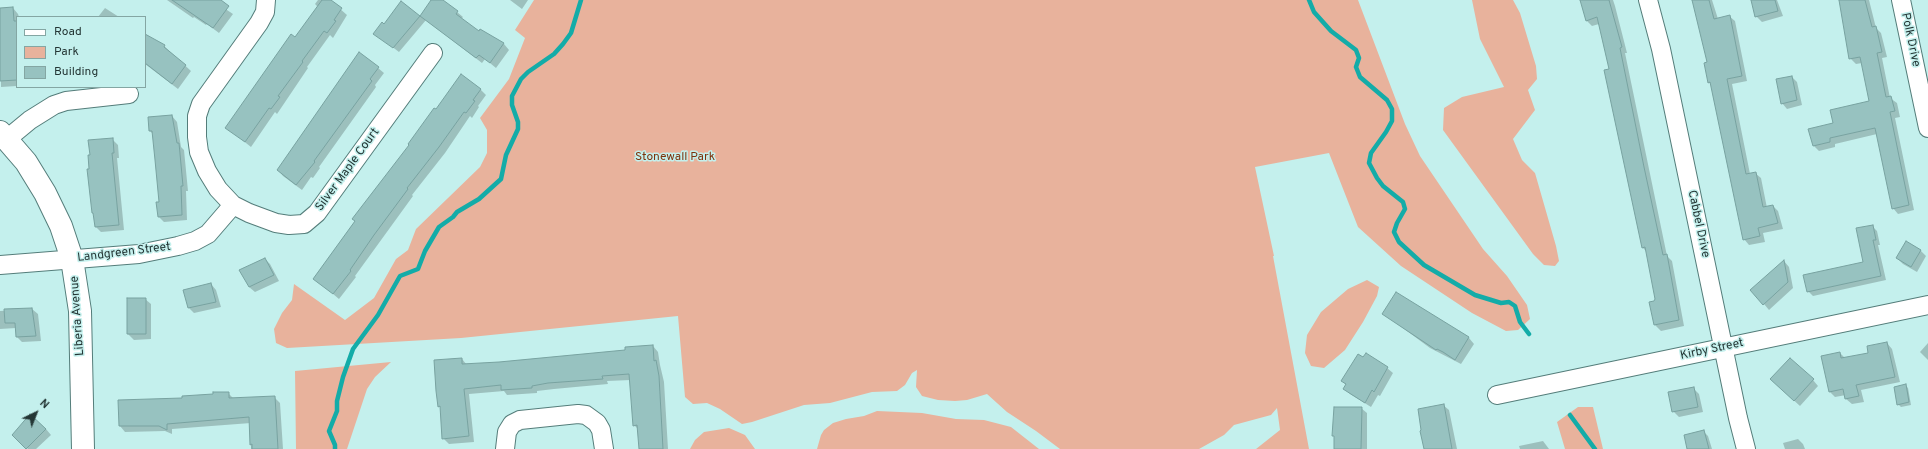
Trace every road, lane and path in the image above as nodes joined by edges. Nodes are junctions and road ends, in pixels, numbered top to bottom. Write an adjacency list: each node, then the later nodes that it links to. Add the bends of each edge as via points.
1 (266, 0): 8 (street, via 265,12 259,23 205,97 197,116 196,137 199,152 218,189)
2 (1648, 0): 12 (street, Cabbel Drive, via 1661,49)
3 (1901, 0): 6 (street, Polk Drive)
4 (433, 53): 8 (street, Silver Maple Court, via 310,220 304,224 289,225 249,213)
5 (130, 94): 7 (street, via 66,101 54,105)
6 (1928, 128)
7 (4, 135): 9 (main road, Liberia Avenue, via 26,162 45,193 61,226)
8 (233, 205): 9 (street, Landgreen Street, via 208,234 195,241 139,254)
9 (72, 259): 10 (street, Landgreen Street); 14 (main road, Liberia Avenue, via 80,310)
10 (0, 266)
11 (1928, 304): 12 (street, Kirby Street)
12 (1725, 348): 13 (street, Kirby Street); 17 (street, Cabbel Drive)
13 (1497, 395)
14 (83, 449)
15 (505, 449): 16 (street, via 507,432 512,424 520,420 578,414 586,415 597,423 601,430)
16 (604, 449)
17 (1746, 449)

